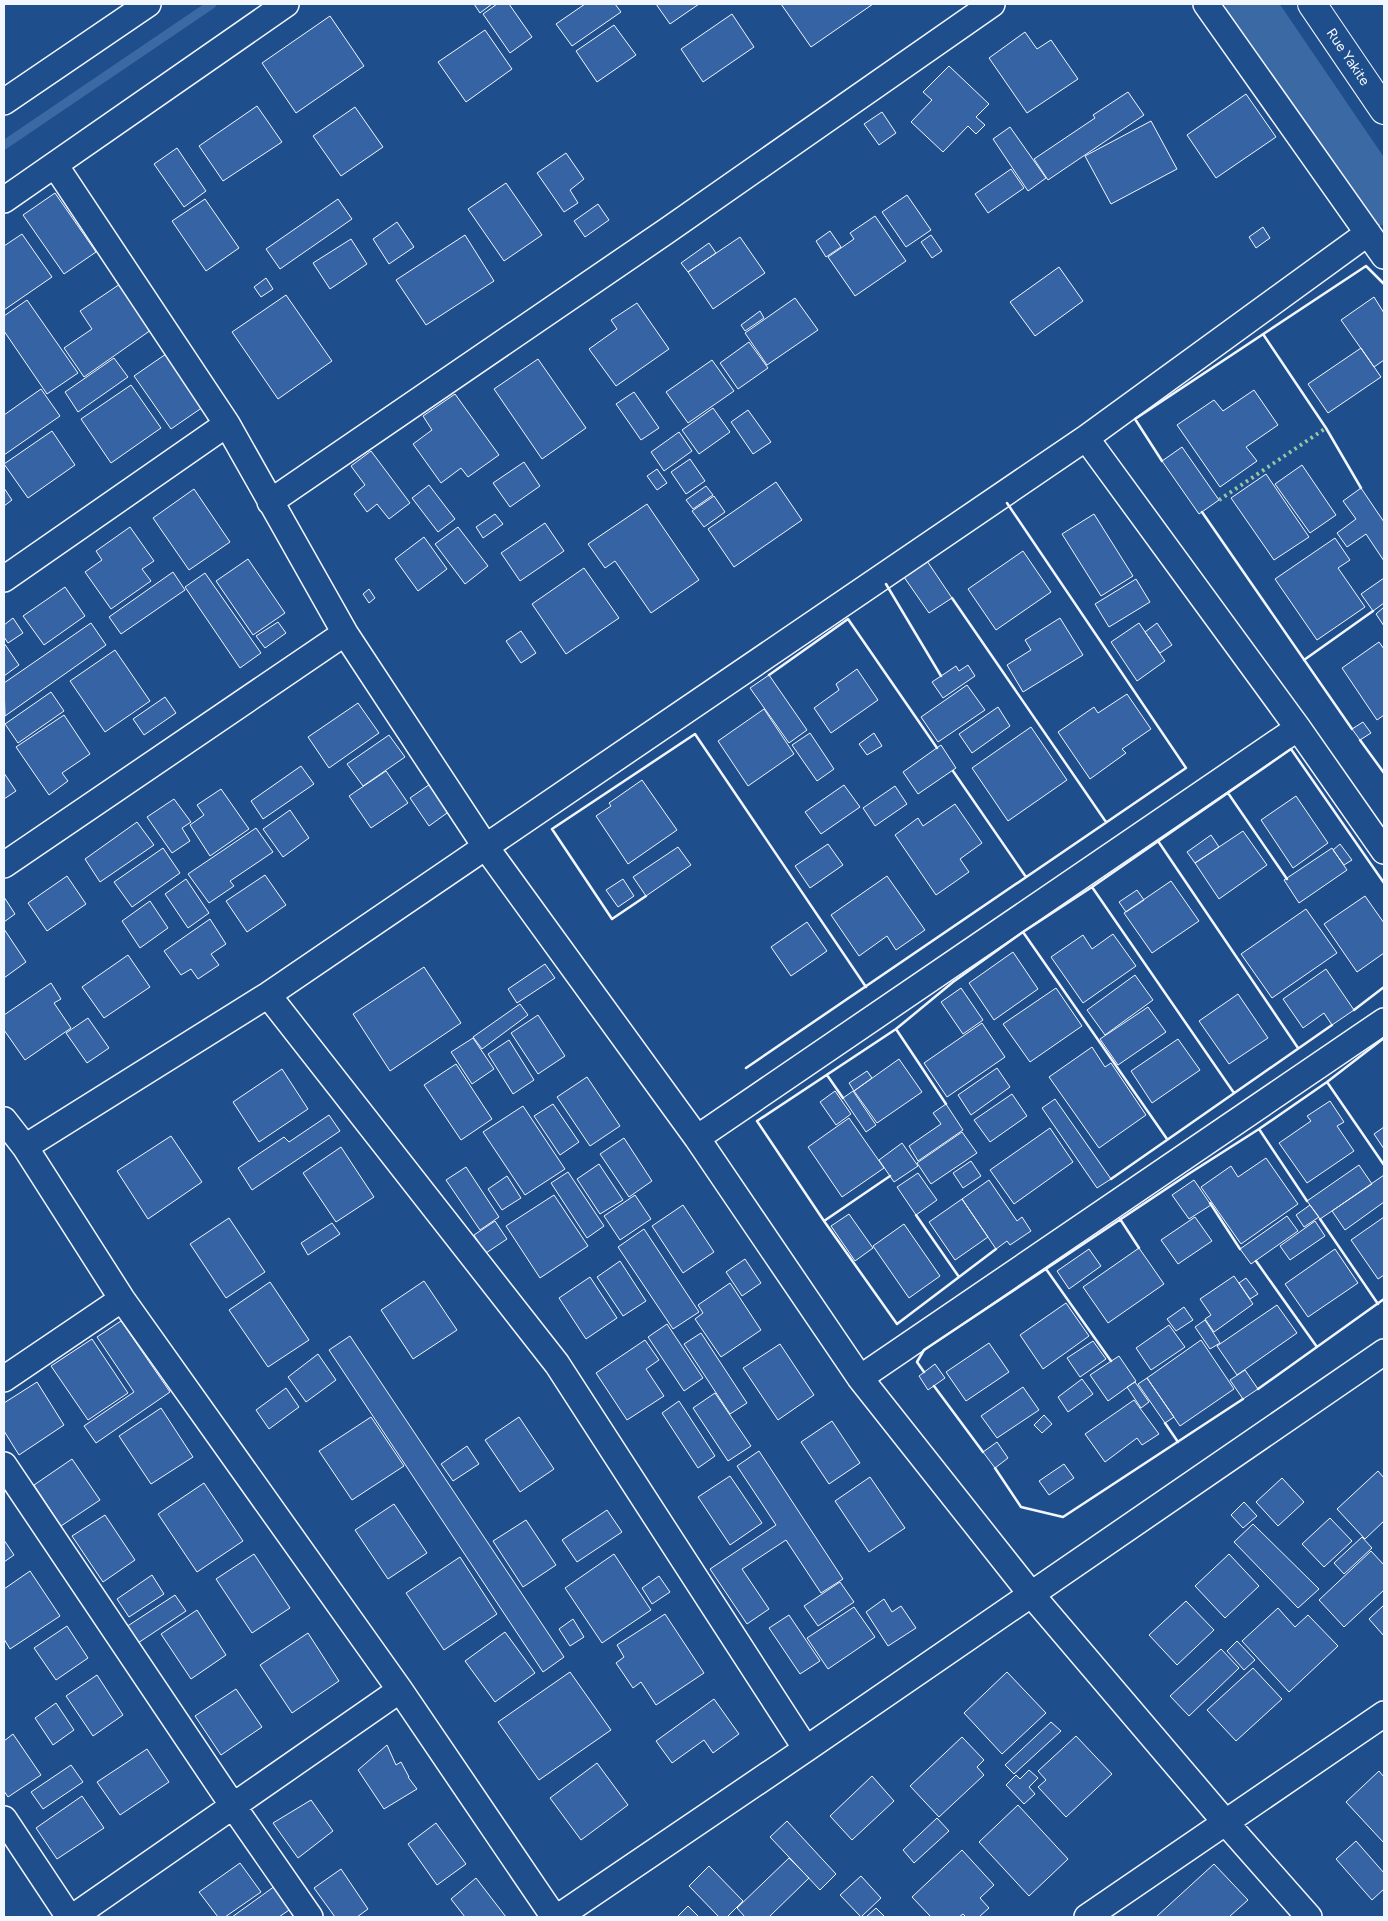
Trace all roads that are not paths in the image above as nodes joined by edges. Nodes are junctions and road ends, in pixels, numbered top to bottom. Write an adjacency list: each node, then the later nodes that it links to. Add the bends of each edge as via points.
1 (148, 4): 6 (street)
2 (286, 4): 8 (street)
3 (992, 4): 14 (street)
4 (1206, 4): 10 (street)
5 (1312, 4): 7 (main road, Rue Yakite)
6 (4, 102)
7 (1384, 110)
8 (55, 165): 9 (street); 12 (street)
9 (4, 200)
10 (1368, 233): 11 (street); 13 (street)
11 (1384, 256)
12 (228, 424): 14 (street); 15 (street)
13 (1086, 438): 17 (street); 18 (street)
14 (270, 502): 16 (street)
15 (4, 579)
16 (345, 633): 18 (street); 20 (street)
17 (1298, 728): 19 (street); 24 (street)
18 (485, 846): 21 (street); 24 (street)
19 (1384, 851)
20 (4, 865)
21 (268, 995): 25 (street); 34 (street, via 557,1364)
22 (1384, 1021): 28 (street)
23 (4, 1120): 25 (street)
24 (697, 1138): 28 (street)
25 (24, 1147): 26 (street)
26 (122, 1299): 29 (street); 32 (street)
27 (1384, 1352): 31 (street)
28 (860, 1378): 31 (street)
29 (4, 1379)
30 (4, 1465): 35 (street)
31 (1032, 1594): 34 (street); 37 (street)
32 (400, 1690): 35 (street); 41 (street)
33 (1384, 1714): 37 (street)
34 (806, 1749): 41 (street)
35 (233, 1806): 39 (street); 40 (street)
36 (4, 1819): 38 (street)
37 (1226, 1823): 42 (street); 43 (street)
38 (69, 1917)
39 (73, 1917)
40 (310, 1917)
41 (556, 1917)
42 (1088, 1917)
43 (1309, 1917)

